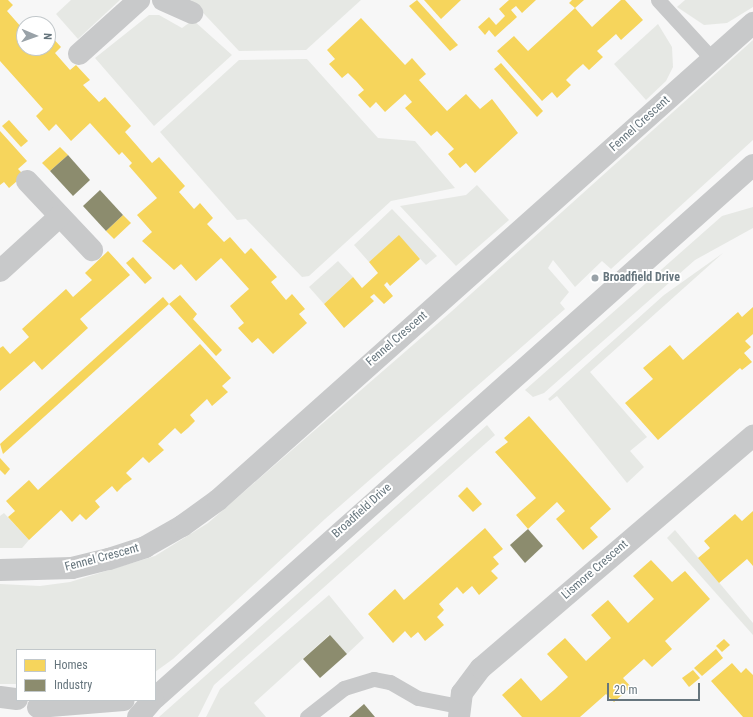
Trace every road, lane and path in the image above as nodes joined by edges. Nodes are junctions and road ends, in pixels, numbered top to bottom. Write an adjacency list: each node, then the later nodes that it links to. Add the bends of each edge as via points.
1 (139, 0): 6 (street)
2 (163, 0): 4 (street)
3 (658, 0): 7 (lane)
4 (192, 13)
5 (753, 23): 7 (street, Fennel Crescent)
6 (79, 54)
7 (712, 60): 14 (street, Fennel Crescent, via 218,500 182,526 145,547 102,561 31,572)
8 (753, 165): 15 (street, Broadfield Drive)
9 (27, 181): 10 (street)
10 (60, 216): 11 (street); 12 (street)
11 (92, 250)
12 (0, 271)
13 (753, 436): 21 (street, Lismore Crescent, via 481,668 462,693)
14 (0, 570)
15 (160, 689)
16 (0, 697): 17 (street)
17 (16, 700)
18 (113, 701): 20 (street)
19 (152, 701): 22 (street)
20 (38, 708)
21 (459, 711): 23 (lane, via 418,698 390,682 374,679 344,688)
22 (138, 717)
23 (307, 717)

